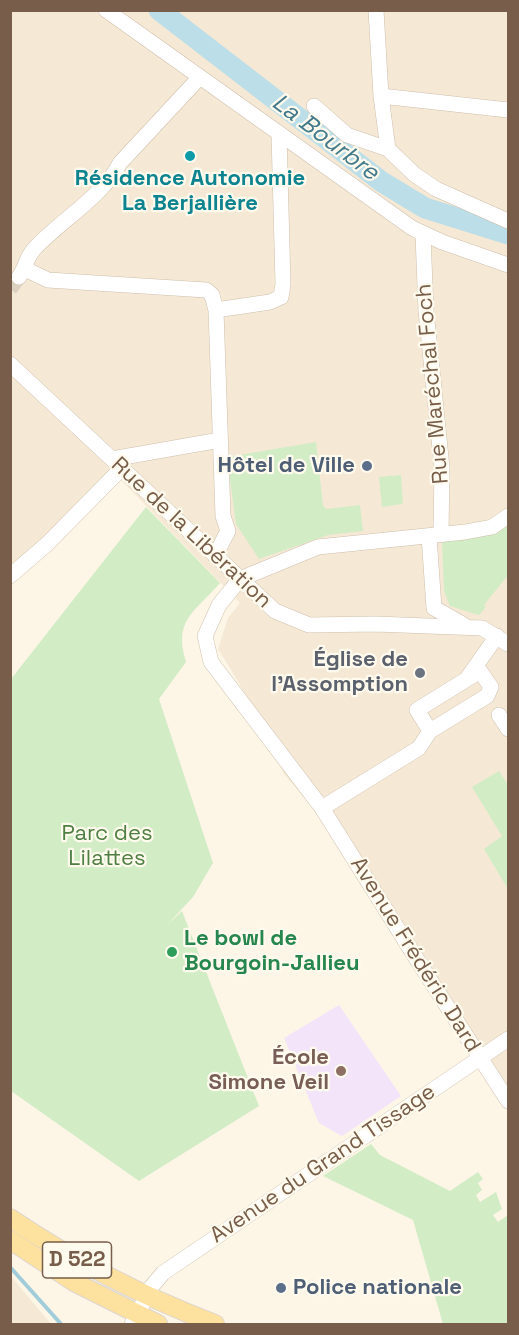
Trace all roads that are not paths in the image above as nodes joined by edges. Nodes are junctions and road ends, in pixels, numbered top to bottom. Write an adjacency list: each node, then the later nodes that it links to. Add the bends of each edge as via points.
1 (106, 10): 3 (street)
2 (376, 10): 4 (street)
3 (200, 77): 7 (street); 12 (street, via 120,162 95,195 36,247 26,259 22,273 48,279 206,290 212,295)
4 (381, 96): 6 (street); 8 (street)
5 (314, 106): 8 (street, via 347,135)
6 (508, 110)
7 (279, 134): 10 (street); 12 (street, via 284,284 281,297)
8 (388, 150): 9 (street, via 436,189)
9 (508, 221)
10 (423, 235): 11 (street); 17 (street, Rue Maréchal Foch, via 426,311 442,468)
11 (508, 265)
12 (216, 310): 14 (street)
13 (10, 364): 15 (street, Rue de la Libération)
14 (220, 440): 15 (street); 18 (street, via 223,516 228,531)
15 (117, 464): 18 (street, Rue de la Libération); 19 (street, via 47,544)
16 (508, 516): 17 (street, via 492,526)
17 (435, 535): 20 (street, via 318,547); 21 (street, Rue Maréchal Foch)
18 (214, 556): 20 (street, Rue de la Libération)
19 (10, 576)
20 (240, 579): 22 (street, Rue de la Libération, via 275,611 309,625); 29 (street, Avenue Frédéric Dard, via 219,605 204,636 211,662)
21 (436, 611): 22 (street); 23 (street)
22 (422, 626): 23 (street, Rue de la Libération)
23 (469, 627): 24 (street, Rue de la Libération, via 482,628)
24 (503, 640): 25 (street)
25 (466, 679): 28 (street, via 417,710); 28 (street, via 480,671 490,687 487,696)
26 (499, 715): 27 (street)
27 (508, 729)
28 (430, 731): 29 (street, via 419,748)
29 (322, 808): 31 (street, Avenue Frédéric Dard)
30 (508, 1039): 31 (street, Avenue du Grand Tissage)
31 (480, 1058): 32 (street, Avenue Frédéric Dard); 35 (street, Avenue du Grand Tissage, via 163,1273)
32 (508, 1101)
33 (10, 1218): 35 (main road, D 522, via 53,1247)
34 (10, 1240): 36 (main road, D 522)
35 (146, 1296): 36 (street, Avenue du Grand Tissage); 38 (main road, D 522)
36 (135, 1320): 37 (main road, D 522)
37 (158, 1324)
38 (215, 1324)

